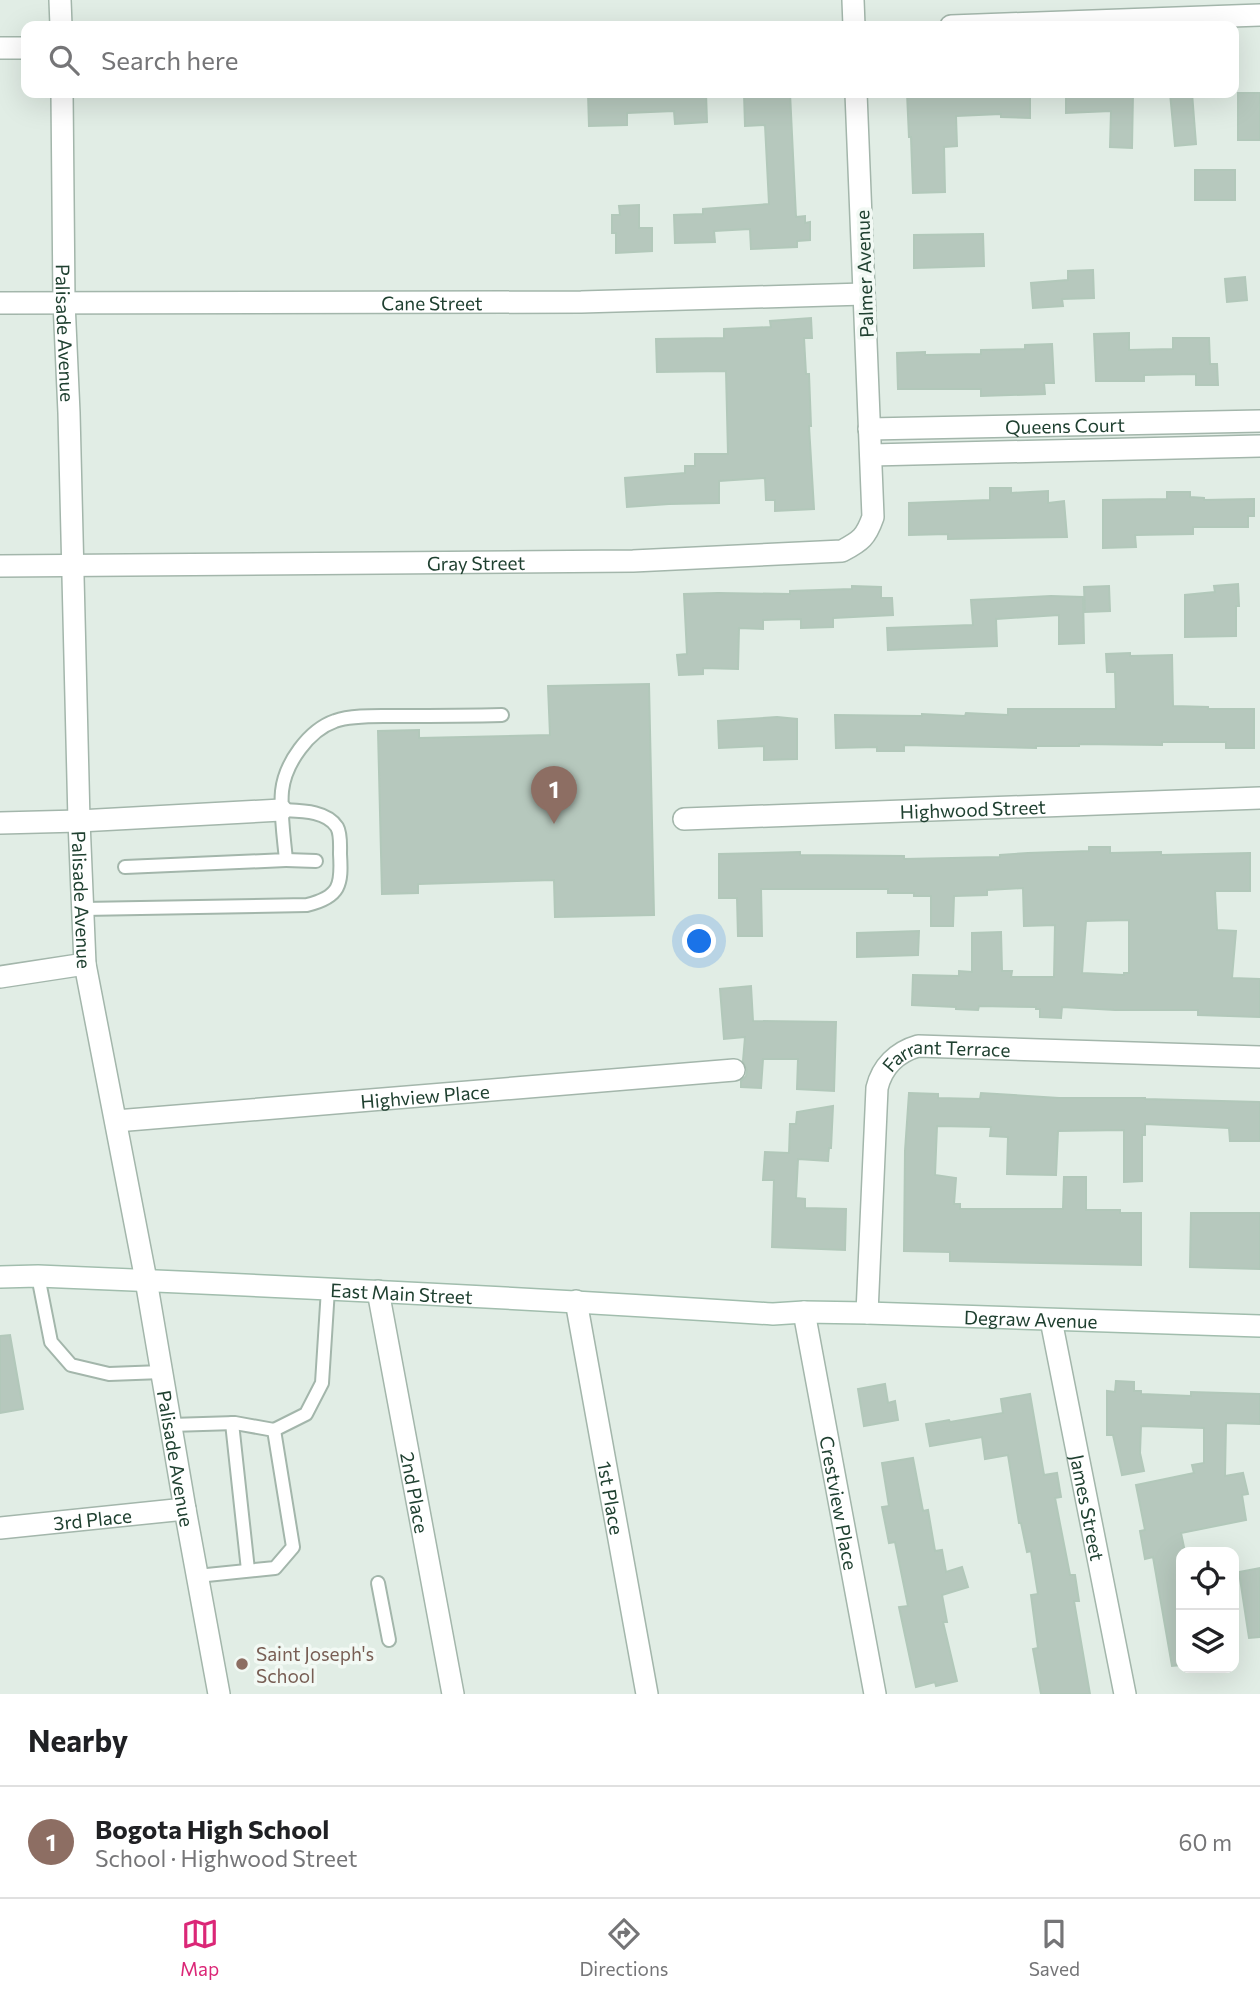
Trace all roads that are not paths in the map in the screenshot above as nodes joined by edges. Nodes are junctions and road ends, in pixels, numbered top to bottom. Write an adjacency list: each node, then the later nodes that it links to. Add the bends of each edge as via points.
1 (60, 0): 4 (street)
2 (853, 0): 5 (street)
3 (1260, 15): 6 (street)
4 (61, 21)
5 (854, 21)
6 (1091, 21)
7 (0, 48): 8 (street)
8 (21, 48)
9 (62, 98): 12 (street, Palisade Avenue)
10 (856, 98): 11 (street, Palmer Avenue)
11 (864, 295): 12 (street, Cane Street, via 581,302); 16 (street, Palmer Avenue)
12 (64, 302): 13 (street, Cane Street); 20 (street, Palisade Avenue)
13 (0, 303)
14 (1258, 421): 15 (street, Queens Court); 17 (lane)
15 (1070, 425): 16 (street, Queens Court); 18 (lane)
16 (869, 429): 19 (street, Palmer Avenue)
17 (1258, 446): 18 (street, Queens Court)
18 (1070, 450): 19 (street, Queens Court)
19 (871, 455): 20 (street, Gray Street, via 873,517 859,542 842,551 633,561)
20 (73, 565): 21 (street, Gray Street); 26 (street, Palisade Avenue)
21 (0, 566)
22 (502, 715): 24 (lane, via 337,720 307,740 290,765 282,788)
23 (1260, 798): 25 (street, Highwood Street)
24 (282, 810): 26 (street); 28 (lane); 31 (lane, via 312,812 336,826 342,879 321,901 307,905)
25 (684, 820)
26 (79, 821): 27 (street); 31 (street, Palisade Avenue)
27 (0, 823)
28 (286, 860): 29 (lane); 30 (lane)
29 (316, 861)
30 (125, 867)
31 (83, 909): 32 (street, Palisade Avenue)
32 (85, 964): 33 (street); 36 (street, Palisade Avenue)
33 (0, 977)
34 (1260, 1057): 44 (street, Farrant Terrace, via 909,1048 887,1066 877,1088)
35 (734, 1070): 36 (street, Highview Place)
36 (116, 1121): 39 (street, Palisade Avenue)
37 (38, 1276): 38 (street, East Main Street); 39 (street, East Main Street); 47 (lane, via 51,1342 71,1365 109,1374)
38 (0, 1277)
39 (146, 1280): 40 (street, East Main Street); 47 (street, Palisade Avenue)
40 (328, 1289): 41 (street, East Main Street); 50 (lane, via 322,1383 306,1414)
41 (378, 1291): 42 (street, East Main Street); 58 (street, 2nd Place)
42 (576, 1301): 43 (street, East Main Street); 59 (street, 1st Place)
43 (804, 1312): 44 (street, Degraw Avenue); 60 (street, Crestview Place)
44 (867, 1313): 45 (street, Degraw Avenue)
45 (1051, 1320): 46 (street, Degraw Avenue); 61 (street, James Street)
46 (1260, 1326)
47 (162, 1372): 49 (street, Palisade Avenue)
48 (232, 1423): 49 (lane); 50 (lane); 53 (lane)
49 (171, 1425): 51 (street, Palisade Avenue)
50 (274, 1430): 53 (lane, via 293,1547 275,1568)
51 (185, 1509): 52 (street, 3rd Place); 54 (street, Palisade Avenue)
52 (0, 1528)
53 (248, 1570): 54 (lane)
54 (197, 1576): 57 (street, Palisade Avenue)
55 (378, 1583): 56 (lane)
56 (389, 1640)
57 (219, 1694)
58 (453, 1694)
59 (647, 1694)
60 (874, 1694)
61 (1125, 1694)

